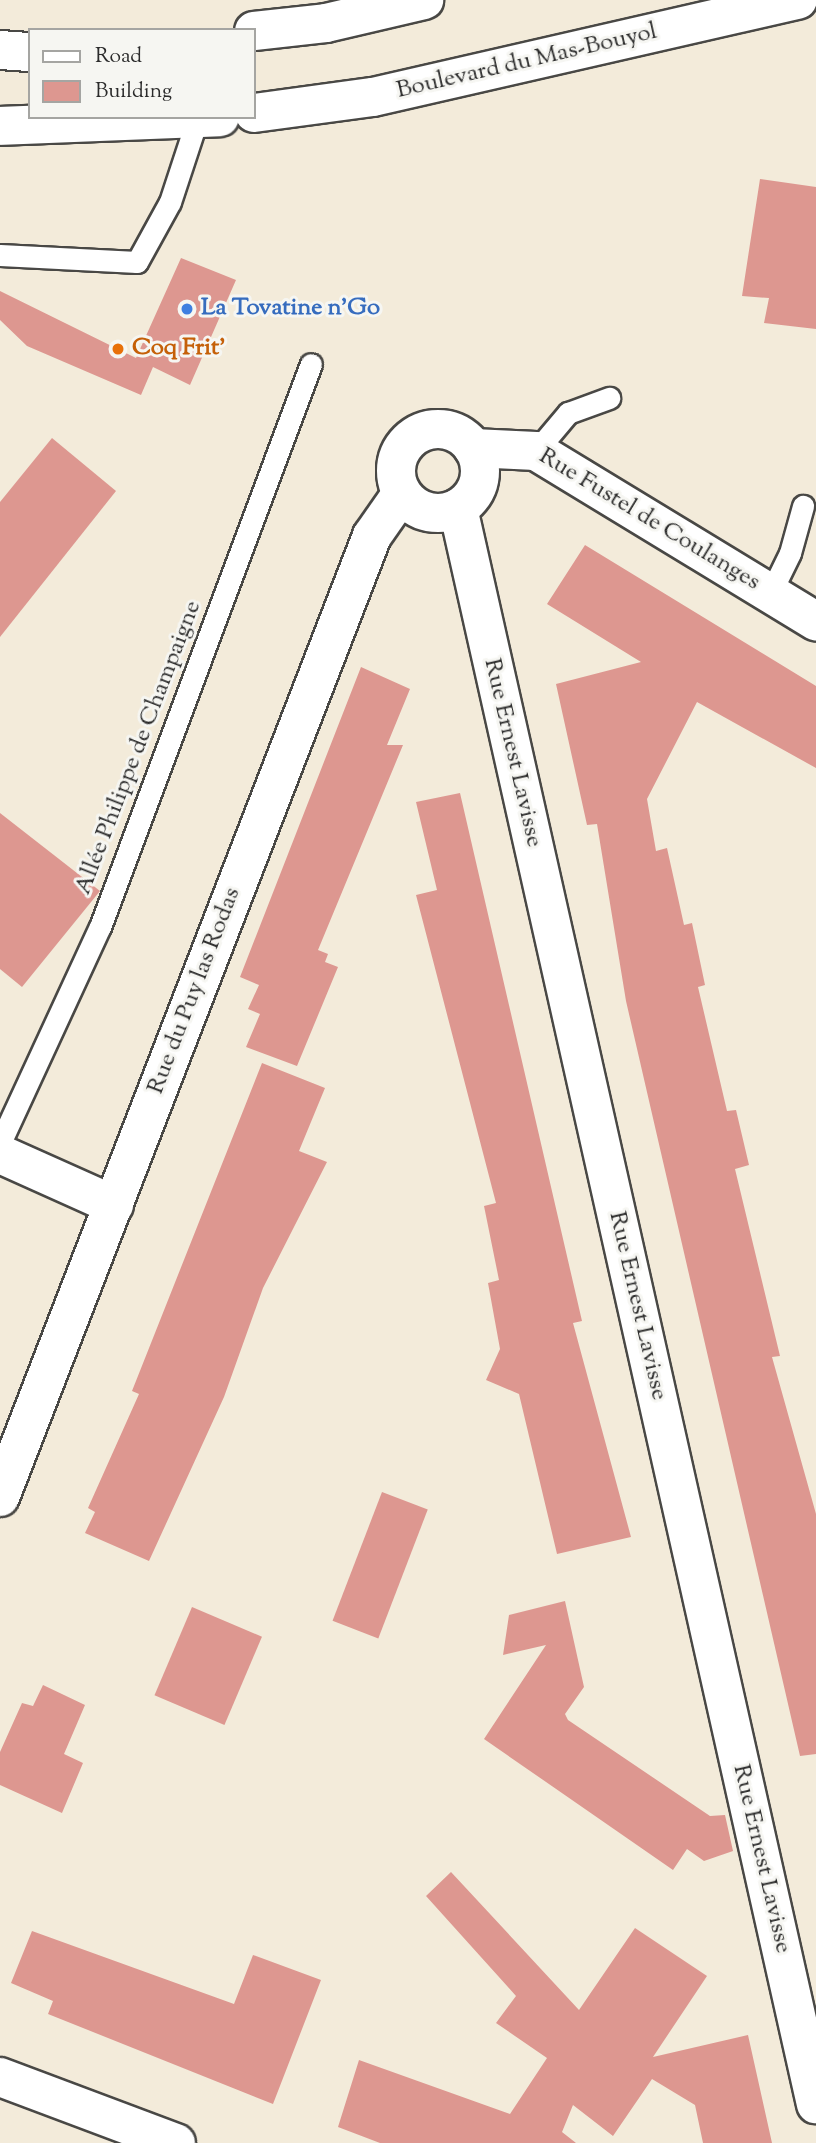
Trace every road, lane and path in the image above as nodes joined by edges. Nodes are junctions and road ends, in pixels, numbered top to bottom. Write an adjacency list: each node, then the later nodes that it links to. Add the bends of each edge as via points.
1 (424, 0): 3 (street, via 326,23)
2 (798, 0): 6 (street, Boulevard du Mas-Bouyol, via 373,97)
3 (256, 31)
4 (0, 50): 5 (street)
5 (28, 52)
6 (256, 113)
7 (208, 119): 8 (street); 9 (lane, via 137,262)
8 (0, 126)
9 (0, 256)
10 (311, 364): 19 (lane, Allée Philippe de Champaigne, via 100,927)
11 (609, 398): 13 (lane, via 568,413)
12 (473, 448): 13 (street, Rue Fustel de Coulanges); 14 (street, via 441,429 416,435 396,468); 16 (street, via 480,460 477,489)
13 (536, 451): 17 (street, Rue Fustel de Coulanges)
14 (402, 493): 16 (street, via 433,513); 21 (street, Rue du Puy las Rodas, via 372,536)
15 (803, 506): 17 (lane, via 790,553)
16 (458, 508): 24 (street, Rue Ernest Lavisse)
17 (771, 592): 18 (street, Rue Fustel de Coulanges)
18 (816, 621)
19 (0, 1143)
20 (0, 1154): 21 (street)
21 (114, 1205): 22 (street, Rue du Puy las Rodas)
22 (0, 1497)
23 (0, 2077): 25 (street)
24 (816, 2104)
25 (176, 2143)

